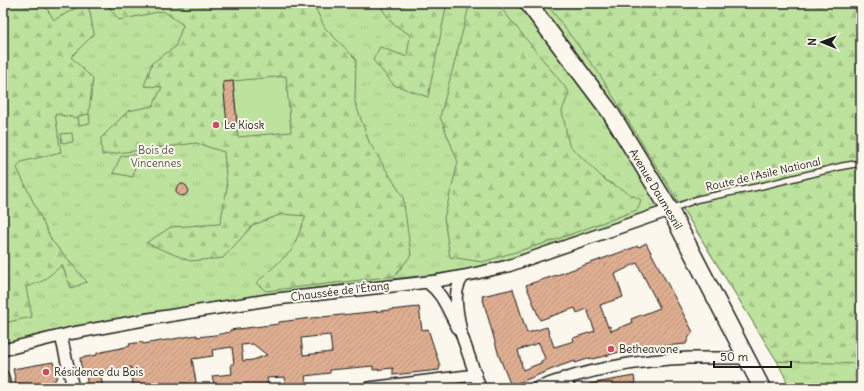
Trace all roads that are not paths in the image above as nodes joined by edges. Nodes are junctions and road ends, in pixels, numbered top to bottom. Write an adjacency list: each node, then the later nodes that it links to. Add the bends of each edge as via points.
1 (528, 3): 3 (street, Avenue Daumesnil, via 610,112)
2 (861, 163): 3 (lane, Route de l'Asile National, via 698,199)
3 (670, 210): 4 (street, Chaussée de l'Étang, via 515,264); 9 (street, Avenue Daumesnil)
4 (464, 276): 5 (street, Chaussée de l'Étang); 6 (street, via 459,284 456,302)
5 (427, 282): 6 (street, via 440,293); 7 (street, Chaussée de l'Étang, via 268,300 149,318)
6 (461, 333): 10 (street)
7 (61, 336): 8 (street, Chaussée de l'Étang); 14 (street)
8 (3, 350)
9 (747, 358): 12 (street, via 689,358 637,363 608,368); 18 (street, Avenue Daumesnil)
10 (476, 375): 15 (street); 16 (street)
11 (3, 377): 13 (street)
12 (567, 383): 17 (street)
13 (5, 388)
14 (73, 388)
15 (369, 388)
16 (480, 388)
17 (537, 388)
18 (762, 388)

